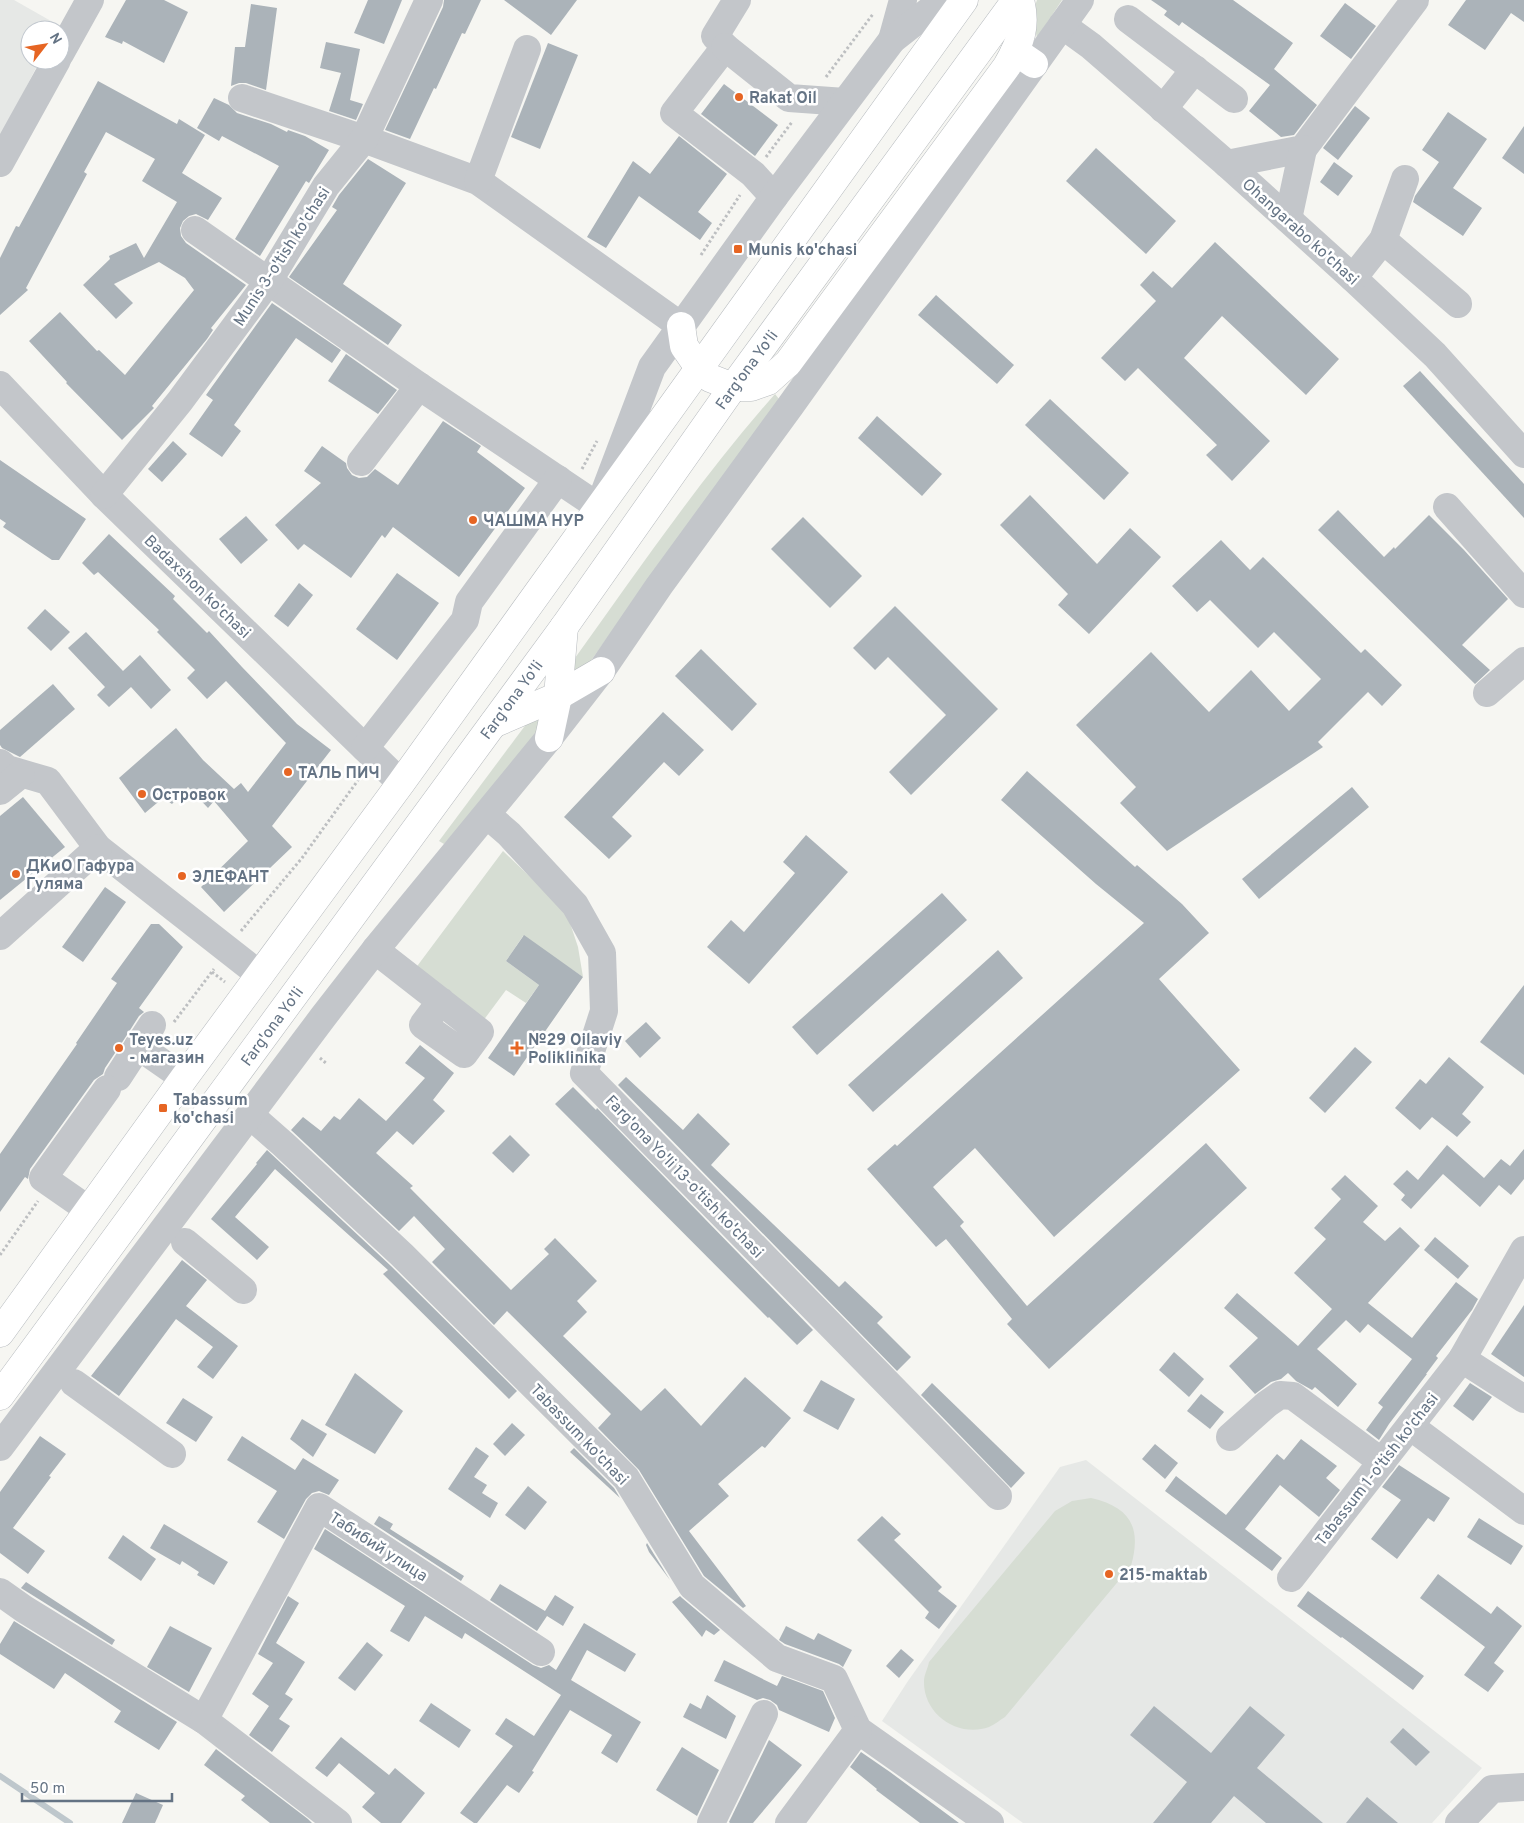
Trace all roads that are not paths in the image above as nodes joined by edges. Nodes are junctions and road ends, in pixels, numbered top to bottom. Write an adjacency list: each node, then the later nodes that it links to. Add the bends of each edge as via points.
1 (89, 0): 12 (street)
2 (429, 0): 23 (street, Munis 3-o'tish ko'chasi)
3 (737, 0): 14 (street, via 715,36)
4 (903, 0): 13 (street)
5 (943, 0): 13 (street)
6 (964, 0): 37 (main road)
7 (1018, 0): 16 (main road); 40 (main road, Farg'ona Yo'li)
8 (1080, 0): 11 (street)
9 (1414, 0): 24 (street)
10 (1128, 20): 17 (street)
11 (1062, 25): 16 (street); 22 (street, Ohangarabo ko'chasi)
12 (70, 35)
13 (892, 40): 21 (street)
14 (725, 47): 21 (street, via 789,98); 29 (street, via 674,113 753,174)
15 (527, 49): 28 (street)
16 (1025, 58): 40 (main road, via 1007,66 788,363 768,381 751,387); 50 (street, via 791,405)
17 (1195, 69): 20 (street); 22 (street)
18 (51, 70): 25 (street)
19 (242, 98): 23 (street)
20 (1234, 99)
21 (845, 102): 29 (street)
22 (1164, 109): 26 (street, Ohangarabo ko'chasi)
23 (364, 139): 28 (street); 34 (street, Munis 3-o'tish ko'chasi, via 326,186)
24 (1303, 149): 26 (street); 30 (street)
25 (0, 162)
26 (1227, 164): 30 (street, Ohangarabo ko'chasi)
27 (1405, 179): 32 (street)
28 (478, 181): 36 (street)
29 (774, 197): 36 (street)
30 (1288, 219): 33 (street, Ohangarabo ko'chasi)
31 (195, 230): 34 (street)
32 (1383, 240): 33 (street); 35 (street)
33 (1353, 278): 41 (street, Ohangarabo ko'chasi, via 1435,355)
34 (268, 282): 39 (street); 44 (street, Munis 3-o'tish ko'chasi, via 180,401)
35 (1458, 304)
36 (681, 326): 37 (main road, via 684,346); 45 (street, via 652,367)
37 (699, 368): 40 (main road, via 710,378); 45 (main road)
38 (0, 384): 44 (street, Badaxshon ko'chasi)
39 (419, 386): 42 (street); 43 (street)
40 (733, 387): 48 (main road, Farg'ona Yo'li)
41 (1524, 454)
42 (361, 462)
43 (558, 479): 45 (street); 55 (street, via 469,602 465,620)
44 (104, 495): 55 (street, Badaxshon ko'chasi)
45 (599, 507): 57 (main road)
46 (1447, 507): 47 (street)
47 (1524, 594)
48 (564, 627): 52 (main road); 53 (main road, Farg'ona Yo'li)
49 (1524, 660): 51 (street)
50 (601, 671): 52 (main road); 54 (street)
51 (1487, 693)
52 (558, 696): 53 (main road); 54 (main road)
53 (492, 725): 74 (main road, Farg'ona Yo'li)
54 (549, 738): 59 (street)
55 (365, 748): 57 (street, Badaxshon ko'chasi)
56 (11, 768): 58 (street); 60 (street, via 48,781)
57 (401, 783): 63 (main road)
58 (0, 791)
59 (486, 816): 62 (street); 81 (street, Farg'ona Yo'li 13-o'tish ko'chasi, via 509,834 575,905 602,953 604,1011 584,1073)
60 (98, 848): 61 (street); 63 (street)
61 (0, 936)
62 (375, 950): 64 (street); 66 (street)
63 (260, 975): 65 (main road)
64 (441, 1001)
65 (184, 1078): 67 (main road); 67 (street, via 145,1036 43,1178)
66 (250, 1114): 78 (street); 88 (street, Tabassum ko'chasi, via 402,1255 626,1478 692,1586 777,1658 834,1678)
67 (89, 1210): 71 (main road)
68 (185, 1242): 70 (street)
69 (1524, 1250): 72 (street, Tabassum 1-o'tish ko'chasi)
70 (243, 1290)
71 (2, 1329)
72 (1462, 1359): 75 (street); 76 (street, Tabassum 1-o'tish ko'chasi)
73 (74, 1383): 79 (street)
74 (0, 1396)
75 (1524, 1399)
76 (1410, 1426): 80 (street, Tabassum 1-o'tish ko'chasi); 82 (street)
77 (1230, 1437): 80 (street, via 1280,1395 1293,1396)
78 (0, 1447)
79 (172, 1454)
80 (1382, 1462): 83 (street, Tabassum 1-o'tish ko'chasi)
81 (998, 1496)
82 (1524, 1511)
83 (1291, 1578)
84 (0, 1592): 87 (street)
85 (541, 1652): 87 (street, Табибий улица, via 320,1507)
86 (764, 1714): 91 (street)
87 (204, 1720): 90 (street)
88 (858, 1730): 92 (street); 93 (street)
89 (1524, 1787): 94 (street, via 1492,1788)
90 (338, 1823)
91 (711, 1823)
92 (789, 1823)
93 (990, 1823)
94 (1459, 1823)

